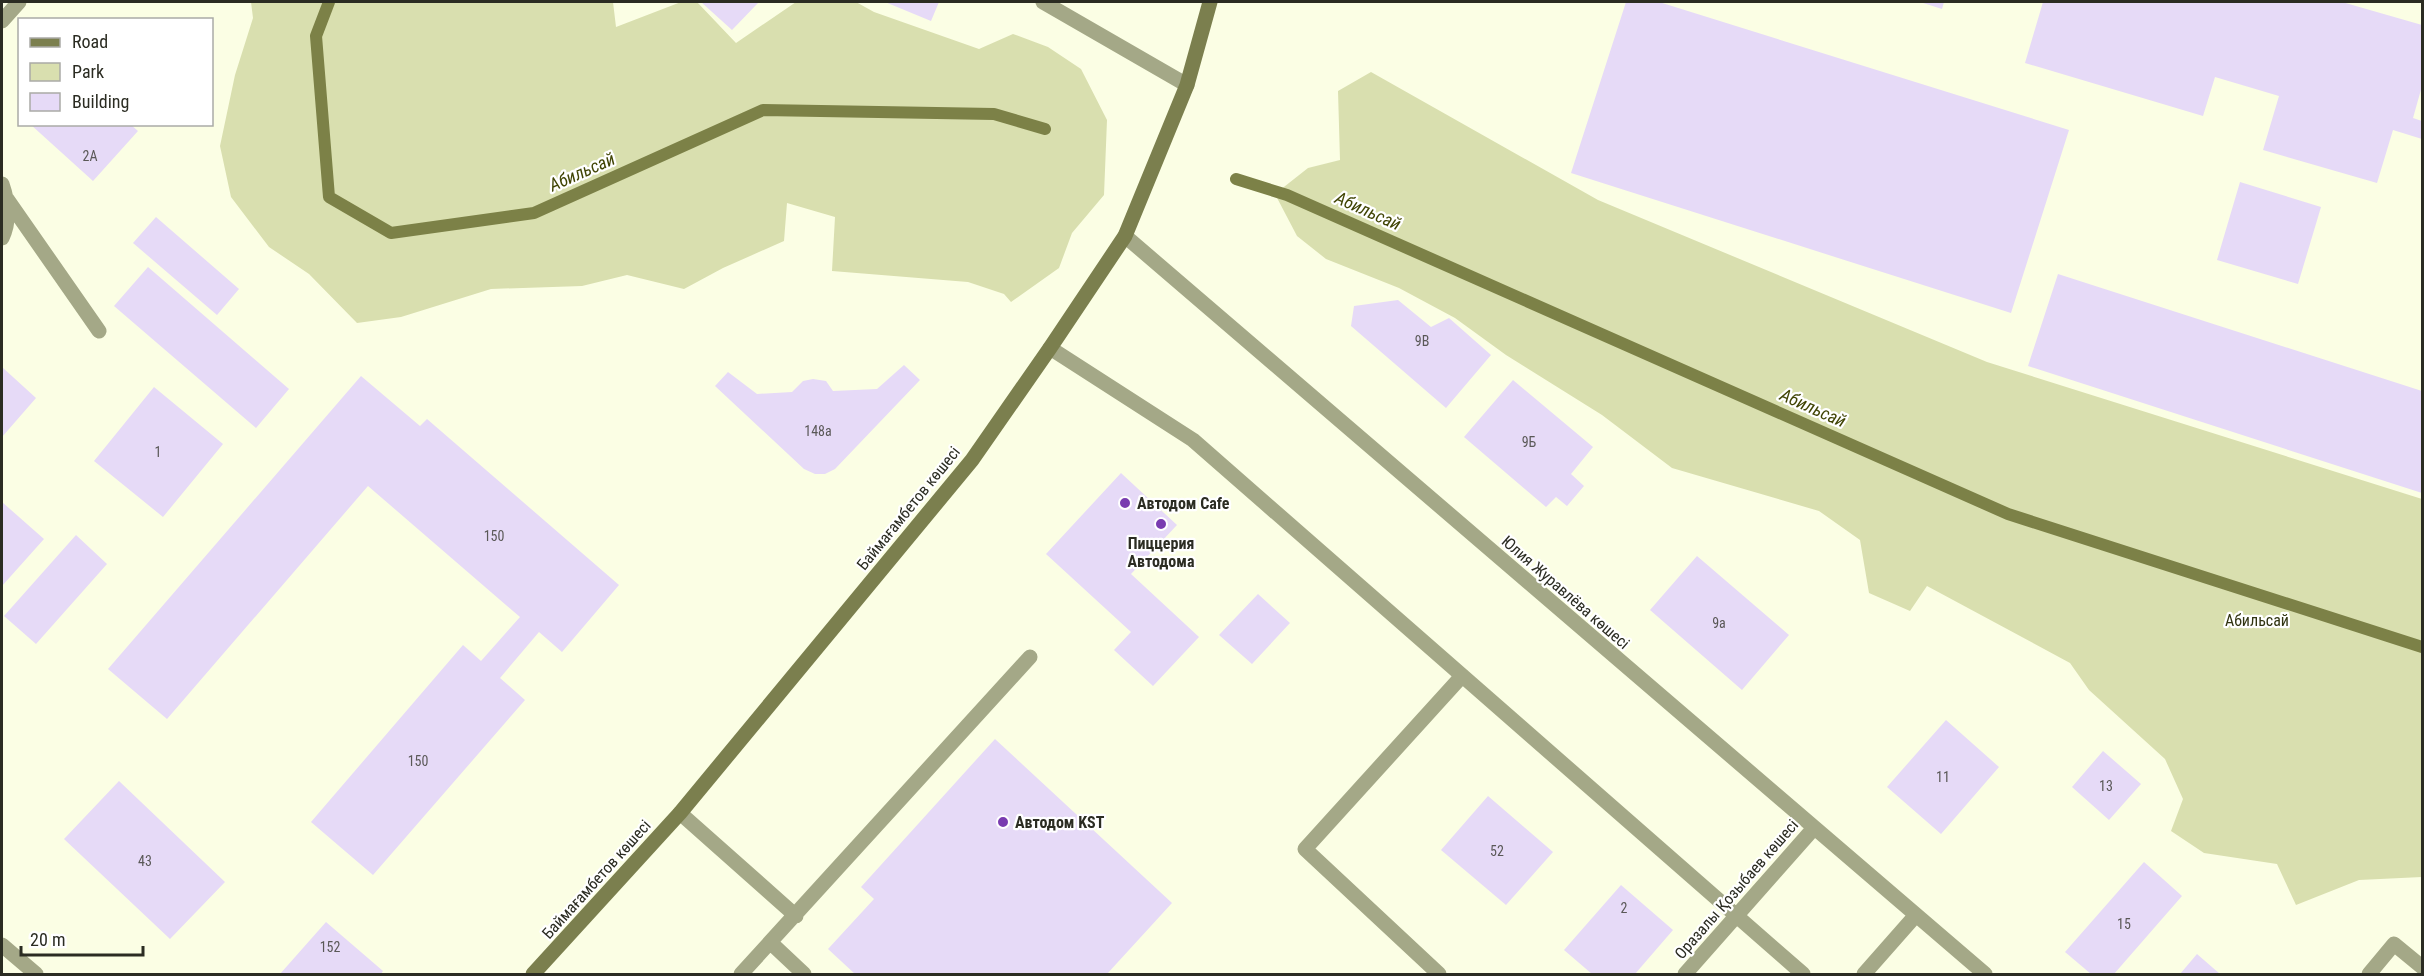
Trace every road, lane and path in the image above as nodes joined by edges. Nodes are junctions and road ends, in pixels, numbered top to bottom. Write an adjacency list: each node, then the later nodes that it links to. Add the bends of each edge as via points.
1 (19, 2): 4 (street)
2 (1043, 2): 5 (street)
3 (1210, 2): 5 (main road, Баймағамбетов көшесі)
4 (2, 21)
5 (1187, 85): 7 (main road, Баймағамбетов көшесі)
6 (4, 192): 8 (street, via 6,230); 9 (street)
7 (1125, 236): 10 (main road, Баймағамбетов көшесі); 14 (street, Юлия Журавлёва көшесі)
8 (2, 238)
9 (99, 331)
10 (1050, 348): 12 (street, via 1193,440); 13 (main road, Баймағамбетов көшесі, via 972,460)
11 (1030, 657): 16 (street)
12 (1462, 676): 17 (street); 25 (street, via 1305,849)
13 (680, 813): 16 (street); 22 (main road, Баймағамбетов көшесі)
14 (1814, 828): 15 (street, Юлия Журавлёва көшесі); 17 (street, Оразалы Қозыбаев көшесі)
15 (1916, 915): 28 (street); 29 (street, Юлия Журавлёва көшесі)
16 (796, 916): 18 (street)
17 (1736, 916): 26 (street, Оразалы Қозыбаев көшесі); 27 (street)
18 (771, 943): 23 (street); 24 (street)
19 (2, 945): 21 (street)
20 (2422, 967): 30 (street, via 2394,944)
21 (36, 975)
22 (533, 975)
23 (741, 975)
24 (804, 975)
25 (1439, 975)
26 (1685, 975)
27 (1803, 975)
28 (1863, 975)
29 (1985, 975)
30 (2369, 975)

